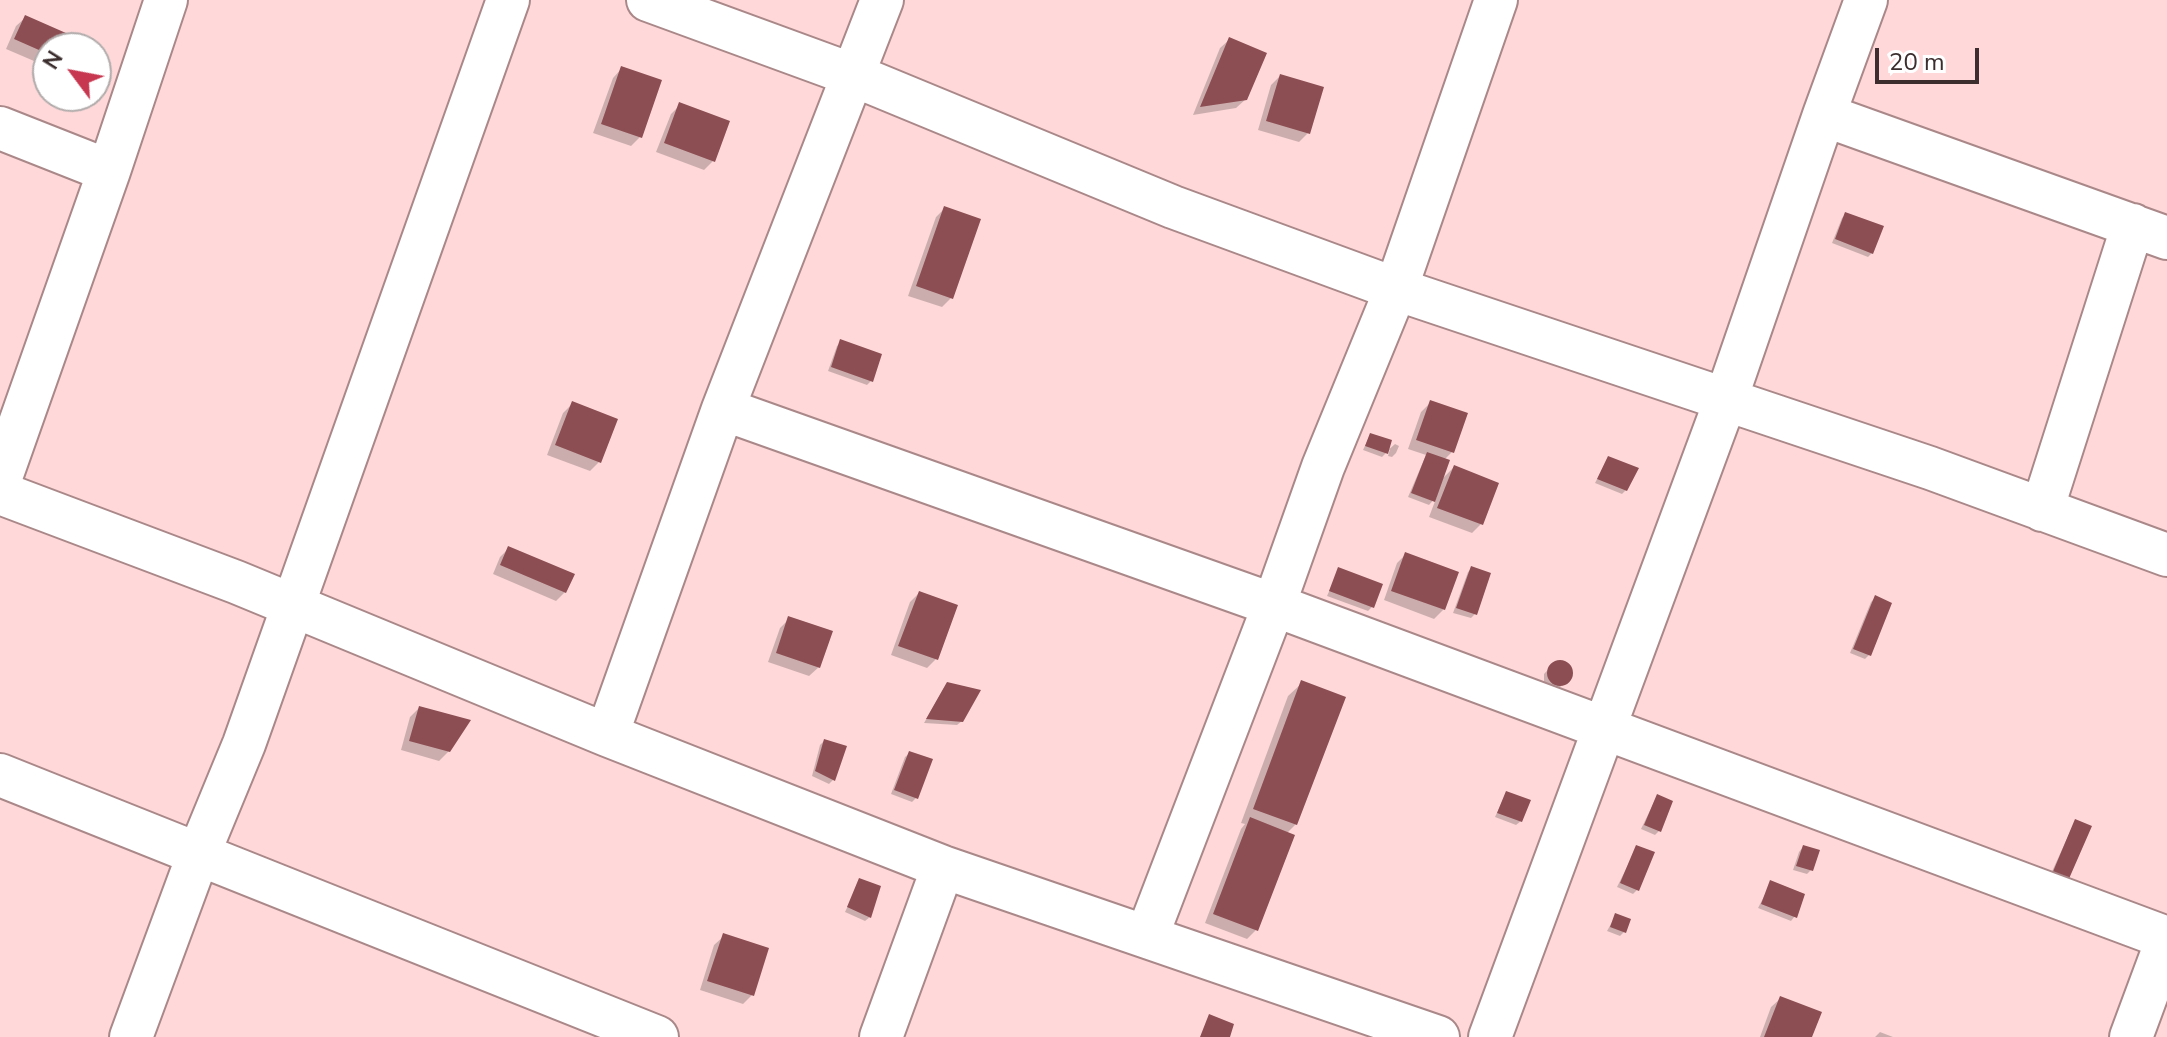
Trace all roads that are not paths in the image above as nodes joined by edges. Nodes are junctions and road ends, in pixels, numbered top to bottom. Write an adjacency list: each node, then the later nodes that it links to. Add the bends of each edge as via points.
1 (166, 0): 10 (street)
2 (508, 0): 19 (street)
3 (648, 0): 7 (street)
4 (882, 0): 7 (street)
5 (1496, 0): 12 (street)
6 (1866, 0): 8 (street)
7 (853, 75): 12 (street, via 1173,207); 14 (street)
8 (1824, 115): 11 (street); 13 (street)
9 (0, 128): 10 (street)
10 (109, 171): 15 (street)
11 (2150, 231): 17 (street)
12 (1396, 289): 13 (street); 20 (street)
13 (1726, 399): 17 (street); 21 (street)
14 (723, 409): 20 (street); 22 (street)
15 (0, 480)
16 (0, 493): 19 (street)
17 (2042, 510): 18 (street)
18 (2167, 555)
19 (292, 605): 22 (street); 24 (street)
20 (1274, 605): 21 (street); 26 (street)
21 (1605, 730): 27 (street); 32 (street)
22 (607, 735): 25 (street)
23 (0, 775): 24 (street)
24 (199, 853): 28 (street); 29 (street)
25 (943, 867): 26 (street); 30 (street)
26 (1147, 936): 31 (street)
27 (2167, 939): 33 (street)
28 (131, 1037)
29 (657, 1037)
30 (881, 1037)
31 (1438, 1037)
32 (1490, 1037)
33 (2131, 1037)

